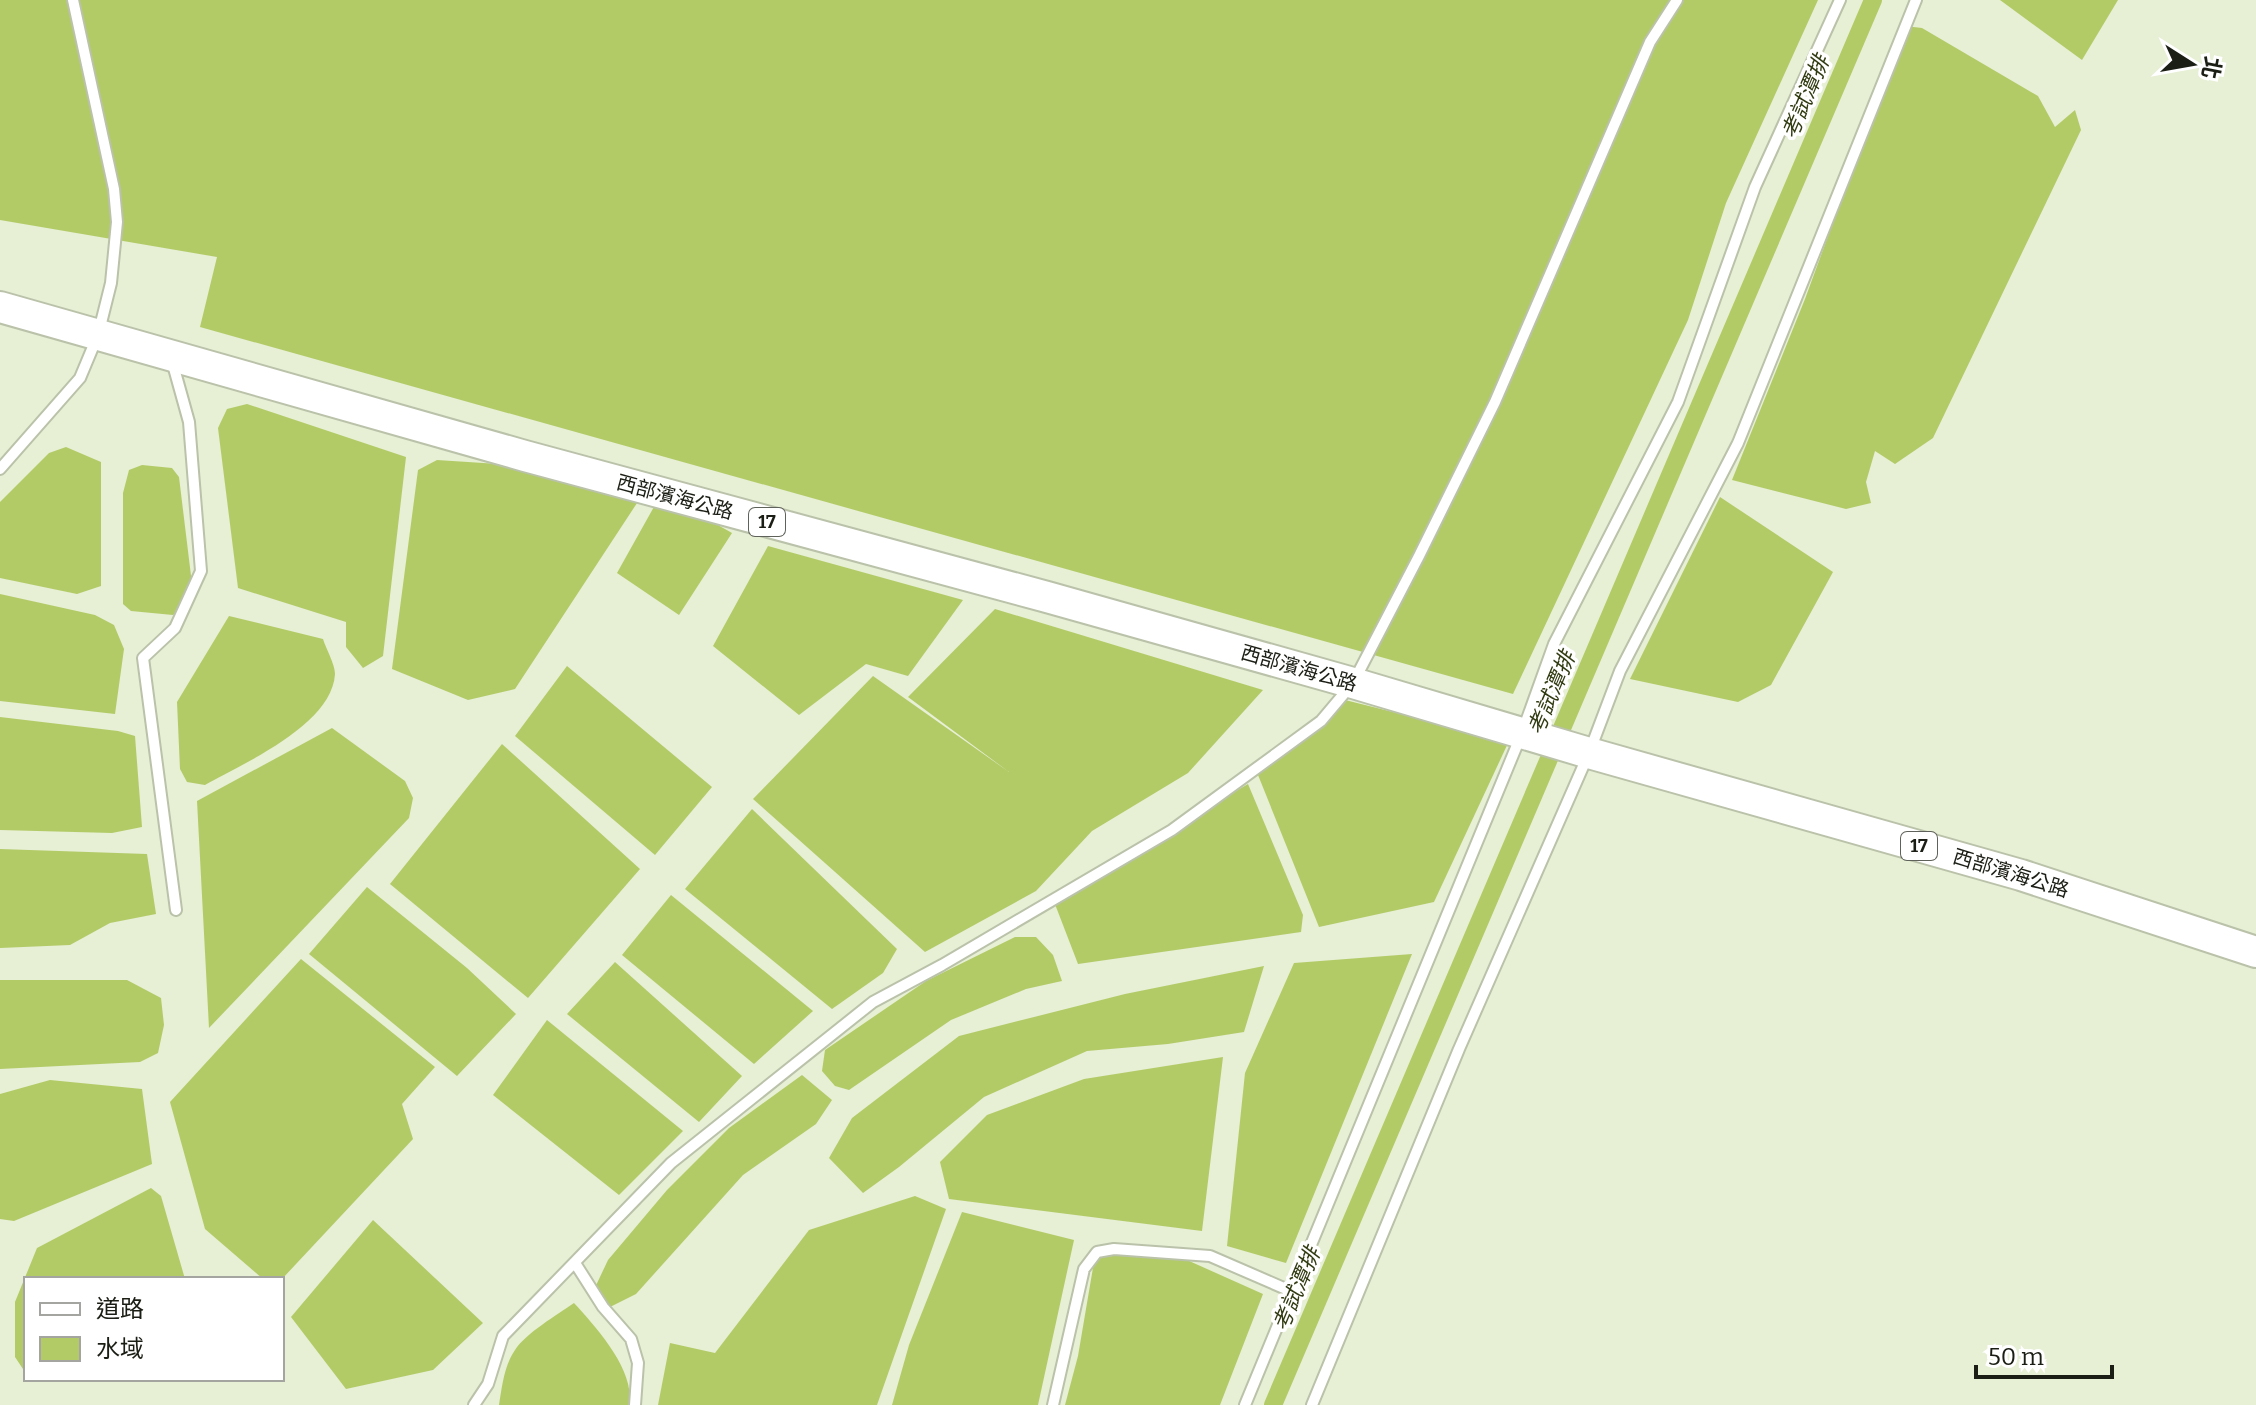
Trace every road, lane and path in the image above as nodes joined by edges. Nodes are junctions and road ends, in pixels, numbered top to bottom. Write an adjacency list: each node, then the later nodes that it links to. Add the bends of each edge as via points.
1 (73, 0): 6 (lane, via 117,222 111,283)
2 (1677, 0): 9 (lane, via 1650,42 1495,402)
3 (1840, 0): 10 (lane, via 1755,187 1678,402 1554,644)
4 (1916, 0): 11 (lane, via 1738,443)
5 (0, 307): 6 (main road, 西部濱海公路 / 17)
6 (98, 335): 7 (main road, 西部濱海公路 / 17); 8 (lane, via 80,378)
7 (170, 355): 9 (main road, 西部濱海公路 / 17); 12 (lane, via 189,422 201,571 175,628 143,658)
8 (0, 469)
9 (1353, 683): 10 (main road, 西部濱海公路 / 17); 14 (lane, via 1321,721 1172,830 873,1002 671,1163)
10 (1528, 735): 11 (main road, 17); 15 (lane)
11 (1584, 752): 13 (main road, 西部濱海公路 / 17, via 2021,875); 20 (lane)
12 (176, 910)
13 (2256, 952)
14 (575, 1263): 16 (lane, via 503,1336 488,1384); 17 (lane, via 631,1339 638,1363)
15 (1293, 1292): 18 (lane, via 1210,1256 1097,1252 1084,1269); 19 (lane)
16 (474, 1405)
17 (635, 1405)
18 (1053, 1405)
19 (1245, 1405)
20 (1312, 1405)

